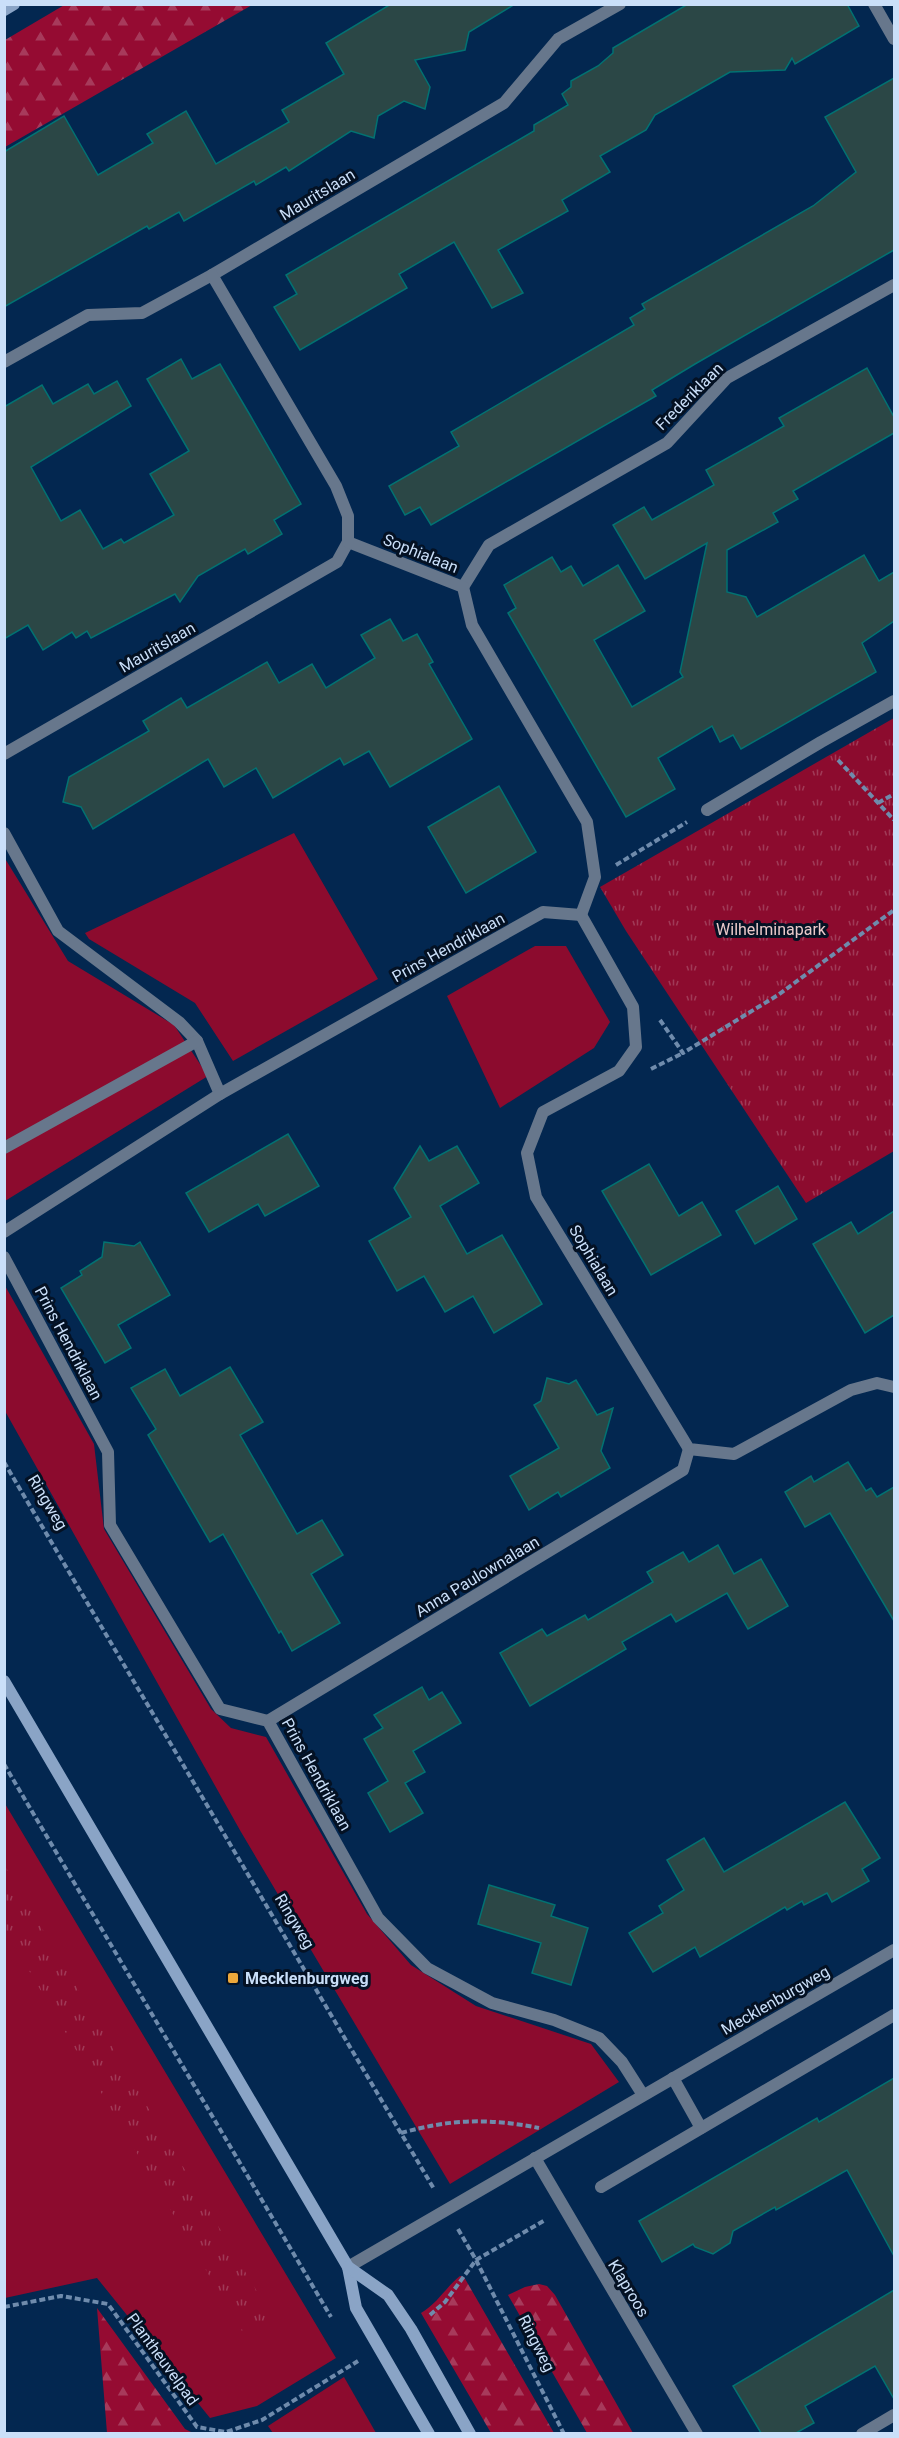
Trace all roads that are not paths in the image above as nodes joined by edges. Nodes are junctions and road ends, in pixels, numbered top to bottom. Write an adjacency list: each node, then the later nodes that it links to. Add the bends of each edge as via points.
1 (14, 4): 4 (main road)
2 (620, 4): 6 (street, Mauritslaan, via 558,39 504,103)
3 (874, 4): 5 (street)
4 (4, 10)
5 (894, 39)
6 (212, 275): 8 (street, Mauritslaan, via 142,313 88,315); 9 (street, via 336,486 348,516)
7 (894, 285): 10 (street, Frederiklaan, via 727,378 667,443 489,545)
8 (4, 362)
9 (348, 542): 10 (street, Sophialaan); 12 (street, Mauritslaan, via 337,562)
10 (463, 587): 15 (street, Sophialaan, via 471,624 587,822 595,877)
11 (894, 701): 13 (street)
12 (4, 754)
13 (707, 810)
14 (4, 833): 16 (street, via 58,931 179,1022)
15 (581, 915): 17 (street, Prins Hendriklaan, via 543,912); 22 (street, Sophialaan, via 633,1006 636,1047 619,1071 543,1112 527,1153 536,1197)
16 (197, 1041): 17 (street); 18 (street)
17 (220, 1094): 19 (street, Prins Hendriklaan)
18 (4, 1148)
19 (4, 1232)
20 (4, 1257): 24 (street, Prins Hendriklaan, via 108,1452 110,1525 220,1709)
21 (894, 1387): 22 (street, via 878,1383 851,1390 734,1454)
22 (689, 1449): 24 (street, Anna Paulownalaan, via 683,1470)
23 (4, 1681): 32 (main road)
24 (268, 1721): 28 (street, Prins Hendriklaan, via 378,1918 427,1968 492,2003 554,2020 599,2038 622,2062)
25 (894, 1950): 27 (street, Mecklenburgweg)
26 (894, 2015): 29 (street)
27 (673, 2078): 28 (street, Mecklenburgweg); 29 (street)
28 (643, 2095): 30 (street, Mecklenburgweg)
29 (701, 2128): 31 (street)
30 (535, 2158): 32 (street, Mecklenburgweg); 36 (street, Klaproos)
31 (601, 2187)
32 (348, 2267): 34 (main road, via 356,2308); 35 (main road, via 388,2295)
33 (894, 2415): 37 (street)
34 (429, 2433)
35 (470, 2433)
36 (697, 2433)
37 (862, 2433)

